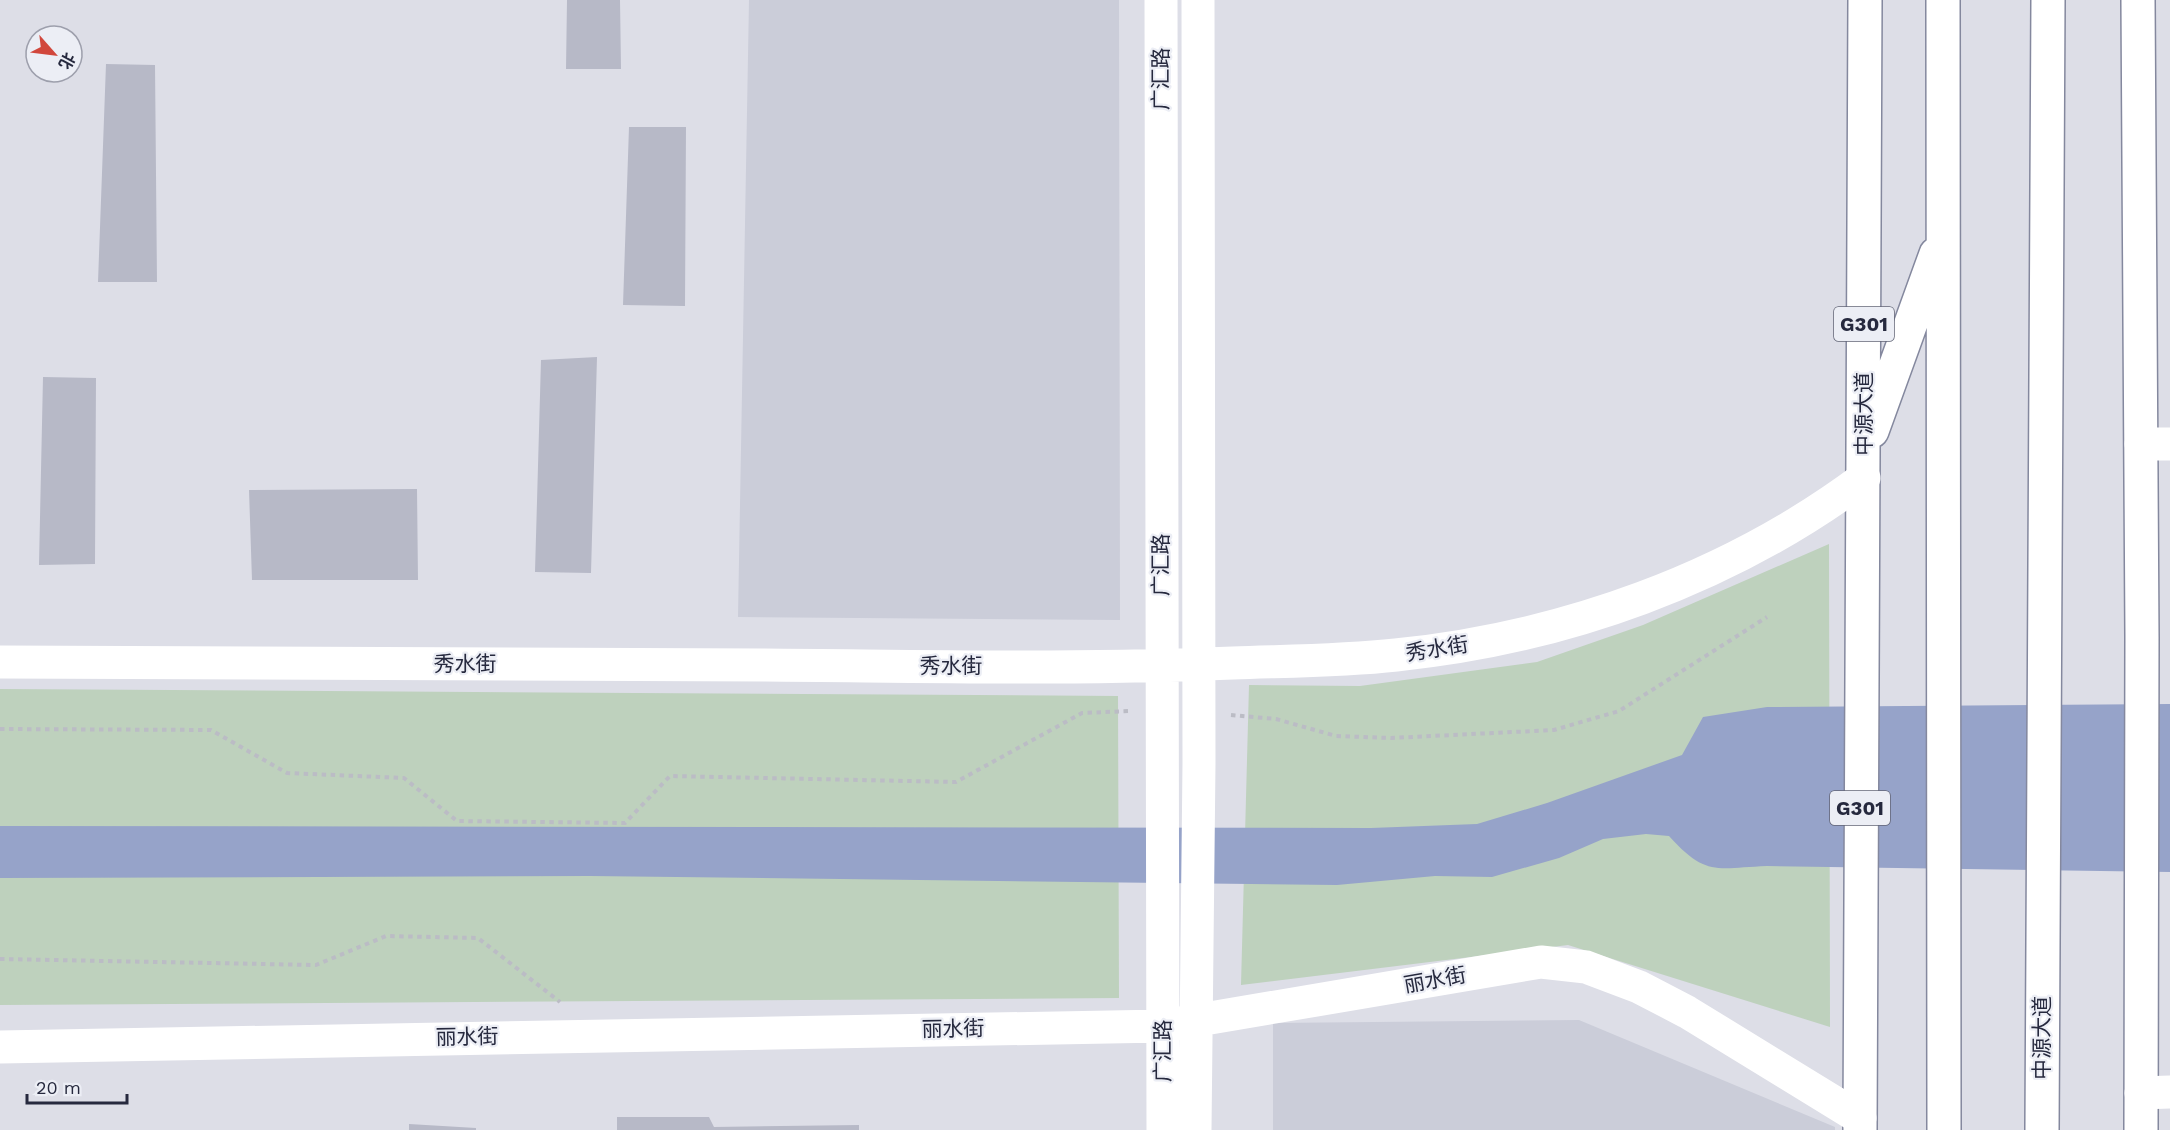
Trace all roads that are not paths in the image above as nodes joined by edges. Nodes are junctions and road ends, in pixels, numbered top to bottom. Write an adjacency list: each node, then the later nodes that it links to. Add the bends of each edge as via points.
1 (1161, 0): 12 (main road, 广汇路)
2 (1198, 0): 11 (main road, 广汇路)
3 (1865, 0): 9 (main road, 中源大道 / G301)
4 (1943, 0): 7 (main road)
5 (2048, 0): 21 (main road, 中源大道)
6 (2138, 0): 8 (main road)
7 (1944, 233): 9 (main road); 20 (main road)
8 (2156, 444): 16 (main road, via 2142,637 2141,958)
9 (1864, 466): 11 (main road, 秀水街, via 1825,507 1739,555 1587,618 1469,645 1394,656); 17 (main road, 中源大道 / G301)
10 (0, 662): 12 (main road, 秀水街)
11 (1198, 664): 12 (main road, 秀水街); 13 (main road, 广汇路)
12 (1161, 667): 14 (main road, 广汇路)
13 (1196, 1022): 14 (main road, 丽水街); 17 (main road, 丽水街, via 1541,962 1586,967 1639,987 1687,1012); 19 (main road, 广汇路)
14 (1163, 1026): 15 (main road, 丽水街); 18 (main road, 广汇路)
15 (0, 1047)
16 (2155, 1093): 22 (main road)
17 (1860, 1124)
18 (1163, 1130)
19 (1196, 1130)
20 (1944, 1130)
21 (2042, 1130)
22 (2141, 1130)

